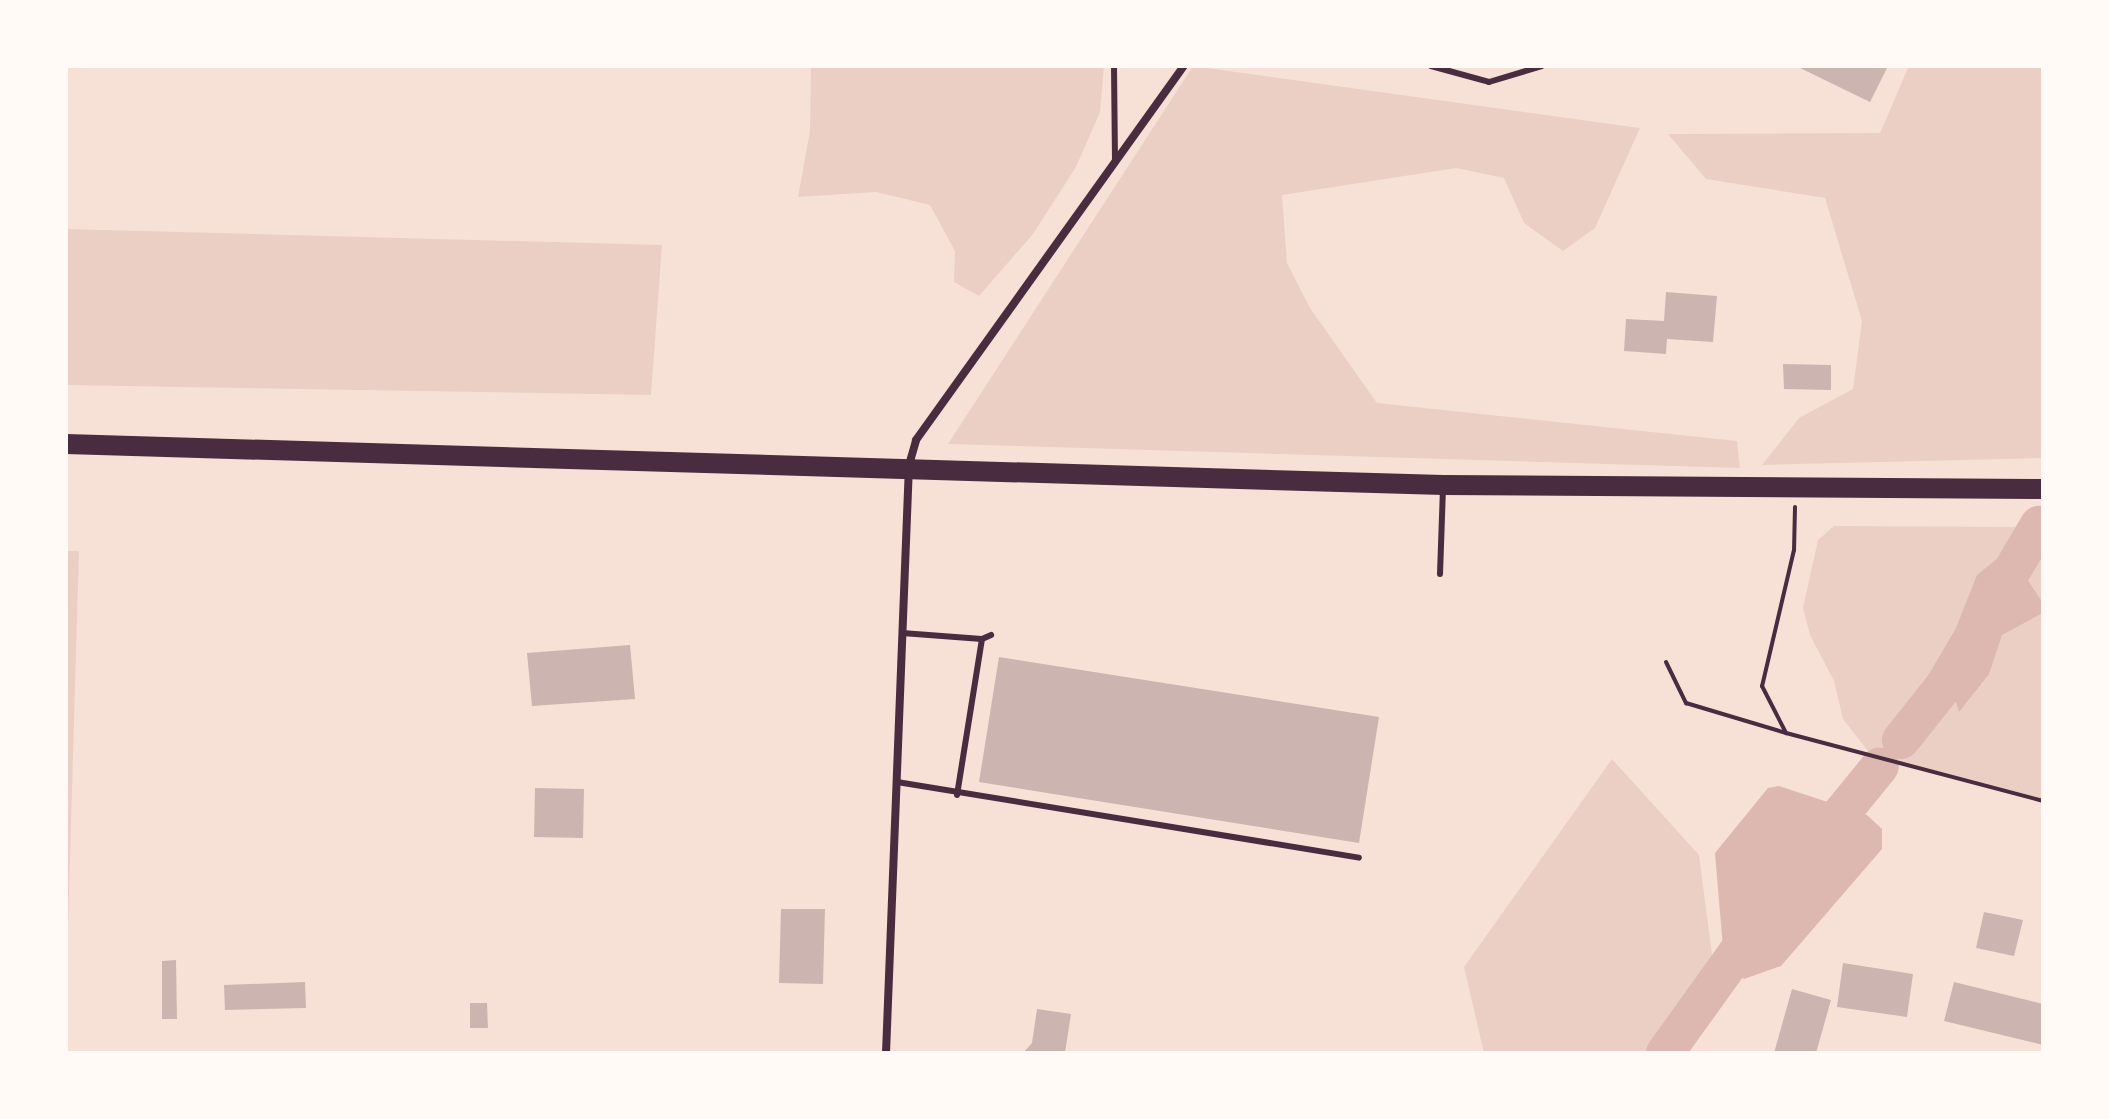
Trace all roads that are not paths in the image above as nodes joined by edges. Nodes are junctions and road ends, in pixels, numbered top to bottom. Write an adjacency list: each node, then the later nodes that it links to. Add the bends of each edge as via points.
1 (1114, 66): 5 (lane)
2 (1184, 66): 5 (street)
3 (1431, 66): 4 (lane, via 1489,82)
4 (1542, 66)
5 (1114, 168): 7 (street, via 916,440)
6 (66, 444): 7 (main road)
7 (909, 465): 8 (main road); 11 (street)
8 (1443, 485): 9 (main road); 10 (lane)
9 (2043, 489)
10 (1440, 574)
11 (902, 633): 13 (lane); 14 (street)
12 (991, 635): 13 (lane)
13 (982, 639): 15 (lane)
14 (897, 782): 15 (lane); 17 (street)
15 (957, 795): 16 (lane)
16 (1359, 858)
17 (886, 1053)

